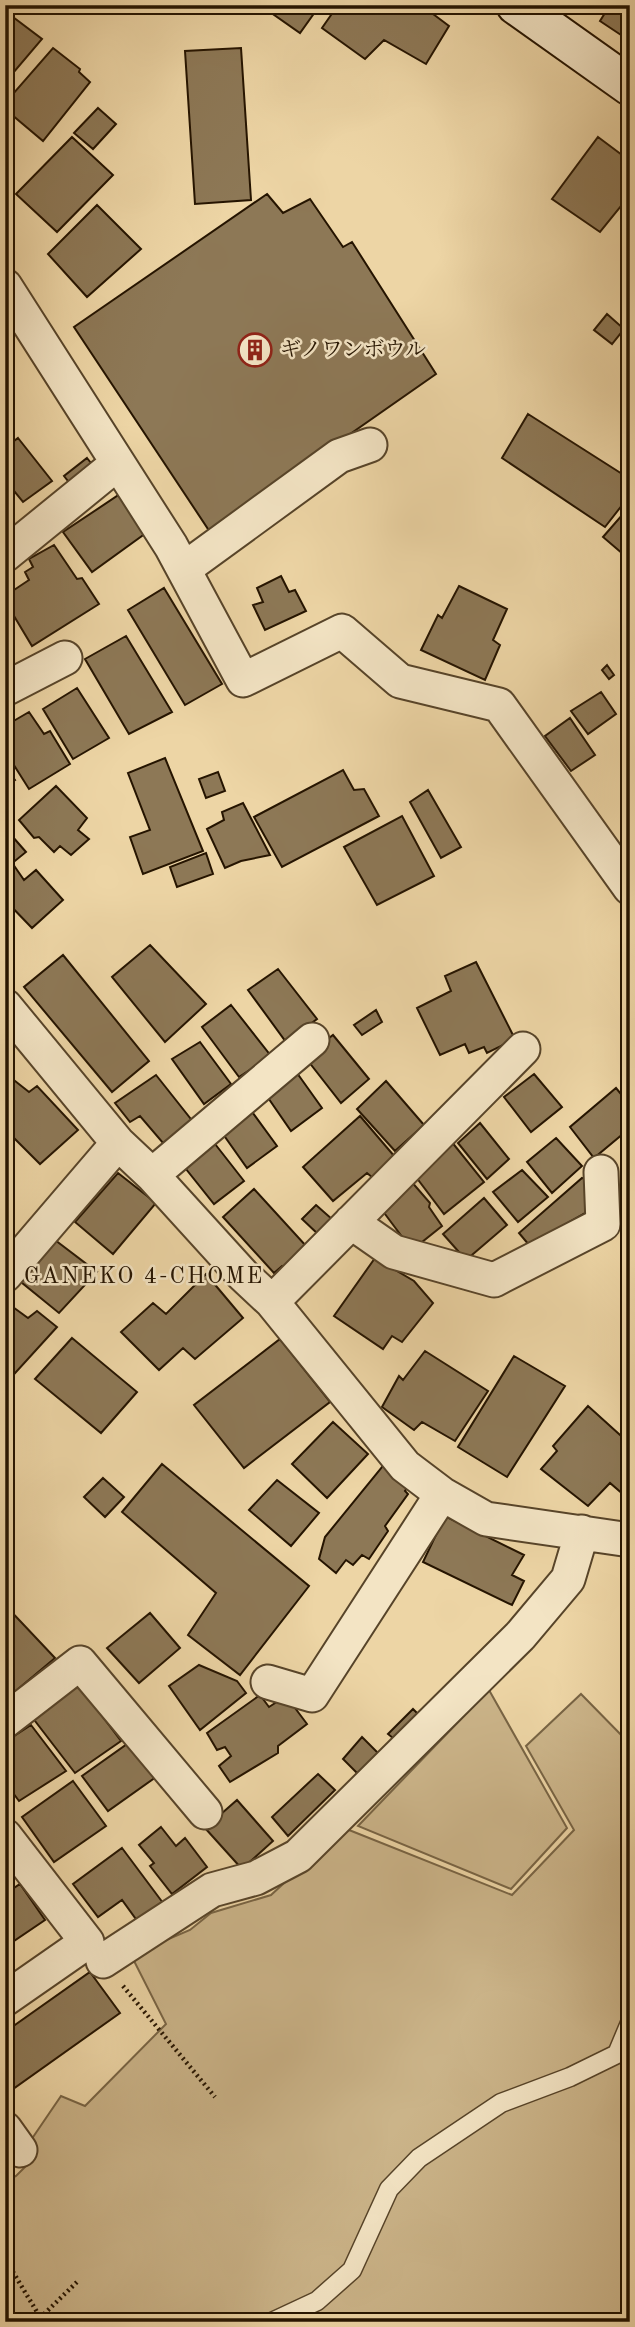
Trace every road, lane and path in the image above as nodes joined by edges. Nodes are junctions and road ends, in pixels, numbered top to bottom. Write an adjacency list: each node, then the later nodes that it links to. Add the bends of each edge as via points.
1 (516, 5): 2 (main road)
2 (630, 86)
3 (5, 286): 5 (street)
4 (370, 445): 7 (street, via 339,456)
5 (118, 463): 6 (street); 7 (street)
6 (5, 555)
7 (184, 569): 10 (street, via 243,680 342,631 400,681 499,705)
8 (65, 658): 9 (street)
9 (5, 689)
10 (630, 888)
11 (5, 1006): 14 (street)
12 (313, 1040): 16 (street)
13 (523, 1049): 17 (street)
14 (118, 1143): 16 (street); 18 (street)
15 (601, 1172): 17 (street, via 604,1224 494,1280 394,1252)
16 (152, 1175): 19 (street)
17 (351, 1222): 19 (street)
18 (5, 1275)
19 (272, 1302): 20 (street, via 405,1466)
20 (442, 1494): 21 (street, via 486,1519); 23 (street, via 312,1695)
21 (582, 1532): 22 (street); 27 (street, via 568,1578 520,1636 299,1856 256,1878 212,1890)
22 (630, 1540)
23 (268, 1682)
24 (5, 1721): 25 (street, via 80,1662)
25 (205, 1812)
26 (5, 1836): 28 (street, via 87,1942)
27 (103, 1961): 30 (path)
28 (5, 1999)
29 (630, 2023): 34 (lane, via 617,2054 502,2103 419,2158 389,2189 352,2270 317,2301)
30 (215, 2097)
31 (10, 2267): 33 (path)
32 (78, 2281): 33 (path)
33 (41, 2320)
34 (272, 2322)

